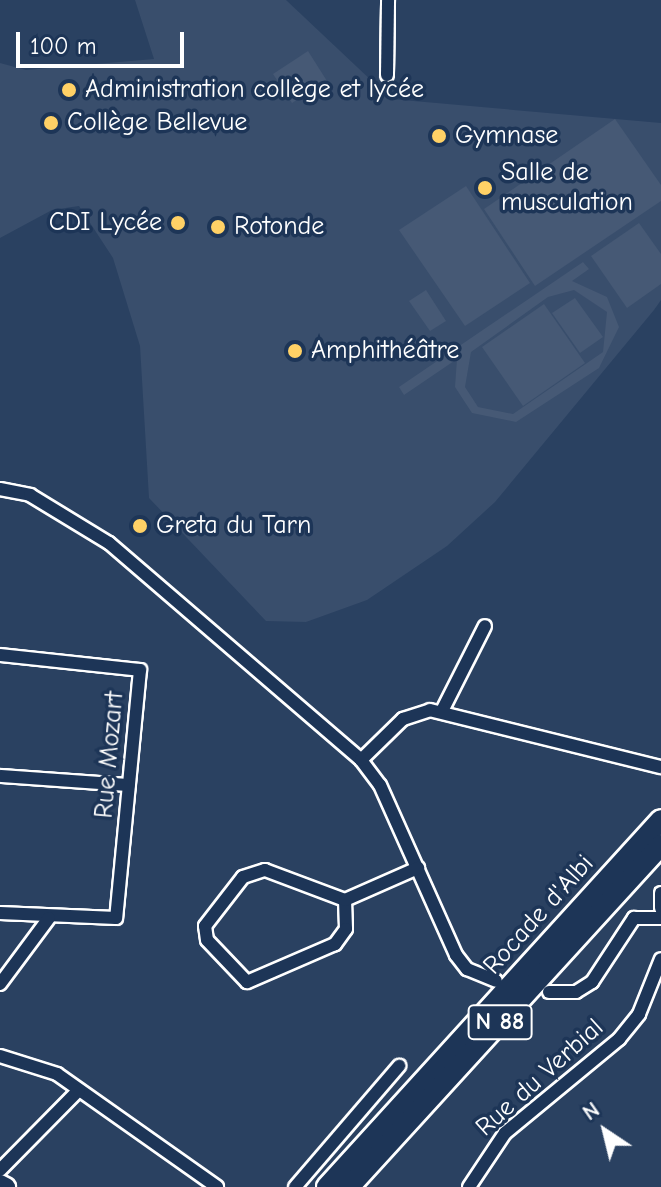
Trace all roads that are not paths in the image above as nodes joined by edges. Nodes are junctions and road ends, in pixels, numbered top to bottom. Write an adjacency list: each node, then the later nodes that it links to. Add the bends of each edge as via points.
1 (388, 0): 2 (street)
2 (387, 75)
3 (0, 489): 7 (street, via 30,495 109,543)
4 (485, 626): 6 (street)
5 (0, 655): 10 (street, Rue Mozart, via 140,670)
6 (442, 711): 7 (street, via 411,714); 8 (street)
7 (361, 760): 13 (street)
8 (661, 767)
9 (0, 776): 10 (street)
10 (129, 785): 18 (street, Rue Mozart, via 116,918)
11 (661, 820): 27 (highway, Rocade d'Albi / N 88)
12 (661, 845): 29 (highway, Rocade d'Albi / N 88)
13 (418, 868): 15 (street); 21 (street, via 461,962)
14 (661, 893): 16 (street)
15 (345, 900): 15 (street, via 252,871 204,931 247,982 341,940)
16 (661, 908)
17 (0, 913): 18 (street, Rue Mozart)
18 (49, 918): 22 (street)
19 (661, 918): 23 (street, via 634,918 592,982 576,992)
20 (661, 959): 34 (street, Rue du Verbial, via 639,1014 619,1039 505,1133)
21 (496, 981)
22 (0, 984)
23 (549, 992)
24 (0, 1056): 26 (street, via 57,1074)
25 (399, 1066): 31 (street)
26 (79, 1090): 28 (street); 30 (street)
27 (354, 1158): 32 (highway); 33 (highway, Rocade d'Albi / N 88)
28 (2, 1182)
29 (352, 1185)
30 (217, 1187)
31 (295, 1187)
32 (314, 1187)
33 (327, 1187)
34 (469, 1187)

